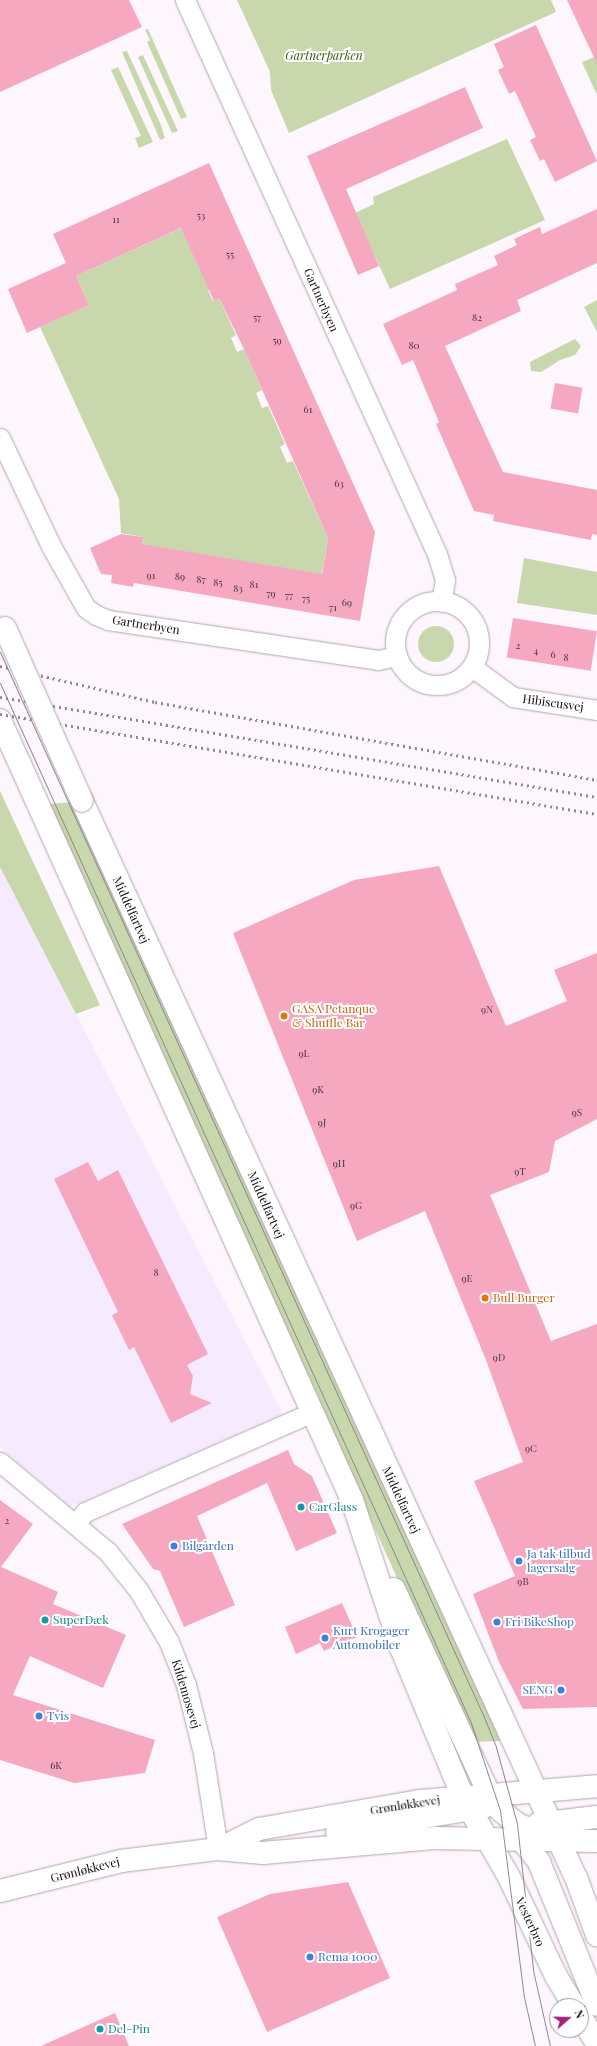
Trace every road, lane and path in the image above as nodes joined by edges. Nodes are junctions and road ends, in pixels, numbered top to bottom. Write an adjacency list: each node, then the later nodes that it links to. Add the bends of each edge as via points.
1 (185, 0): 3 (street, Gartnerbyen, via 437,554 445,580)
2 (0, 438): 5 (street, Gartnerbyen, via 51,546 86,608 96,615 108,620 378,660)
3 (441, 602): 5 (street, via 418,606 406,615 398,627 395,641); 6 (street, via 460,608 471,618 480,646)
4 (2, 623): 12 (street, Middelfartvej, bridge)
5 (397, 656): 6 (street, via 404,669 428,685 443,685 457,681)
6 (472, 667): 7 (street, Hibiscusvej, via 513,698)
7 (597, 710)
8 (0, 720): 9 (street)
9 (313, 1412): 11 (street, via 85,1512); 15 (street, via 352,1500 401,1648)
10 (0, 1462): 11 (street, Kildemosevej)
11 (76, 1523): 21 (street, Kildemosevej, via 108,1552 139,1591 169,1642 186,1685 203,1753)
12 (516, 1746): 14 (street, Middelfartvej); 15 (street, via 520,1765 518,1780)
13 (597, 1786): 14 (street)
14 (536, 1790): 15 (street); 17 (street, Middelfartvej)
15 (478, 1801): 18 (street); 19 (street, Vesterbro); 21 (street, via 400,1824)
16 (597, 1817): 17 (street)
17 (555, 1831): 18 (street, Grønløkkevej); 20 (street); 24 (street)
18 (520, 1835): 19 (street, Grønløkkevej); 22 (street, via 509,1853); 26 (street, via 539,1862)
19 (485, 1839): 21 (street, Grønløkkevej, via 436,1838 263,1853); 22 (street, Vesterbro)
20 (597, 1841)
21 (218, 1849): 23 (street, Grønløkkevej, via 121,1861)
22 (512, 1884): 25 (street, Vesterbro)
23 (0, 1891)
24 (597, 1935)
25 (569, 1998)
26 (597, 2005)
27 (589, 2030): 28 (street)
28 (597, 2044)

